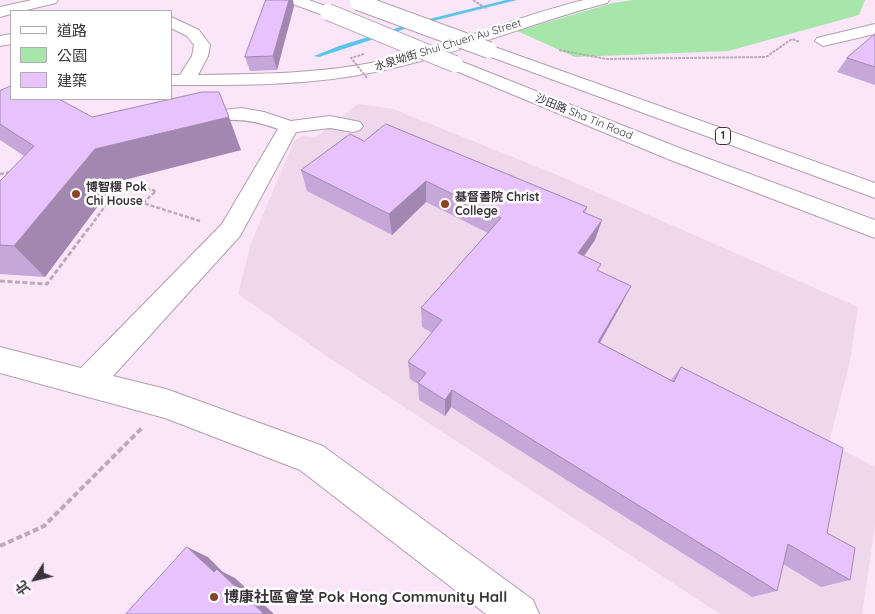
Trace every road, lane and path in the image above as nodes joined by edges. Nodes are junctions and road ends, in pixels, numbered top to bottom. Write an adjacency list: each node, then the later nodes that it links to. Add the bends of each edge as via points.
1 (51, 0): 7 (main road)
2 (295, 0): 20 (main road, 沙田路 Sha Tin Road, bridge, via 675,154)
3 (473, 0): 6 (path)
4 (602, 0): 12 (main road, 水泉坳街 Shui Chuen Au Street, via 351,72 273,80)
5 (356, 1): 18 (main road, 1, bridge)
6 (487, 9)
7 (0, 12)
8 (172, 22): 12 (main road, via 194,33 202,45 200,56)
9 (875, 28): 10 (main road)
10 (823, 41): 11 (path, via 810,45 792,39 766,57 607,59)
11 (550, 48)
12 (178, 80)
13 (172, 124): 15 (main road, via 226,113 245,113 269,118)
14 (353, 126): 15 (main road, via 330,122)
15 (289, 127): 23 (main road, via 231,230)
16 (20, 171): 17 (path)
17 (0, 174)
18 (875, 191)
19 (206, 222): 21 (path, via 143,203 156,191 122,183 47,284)
20 (875, 229)
21 (0, 281)
22 (0, 360): 23 (main road)
23 (88, 382): 24 (main road)
24 (166, 404): 25 (path, via 44,526); 26 (main road, via 311,458)
25 (0, 546)
26 (519, 614)

